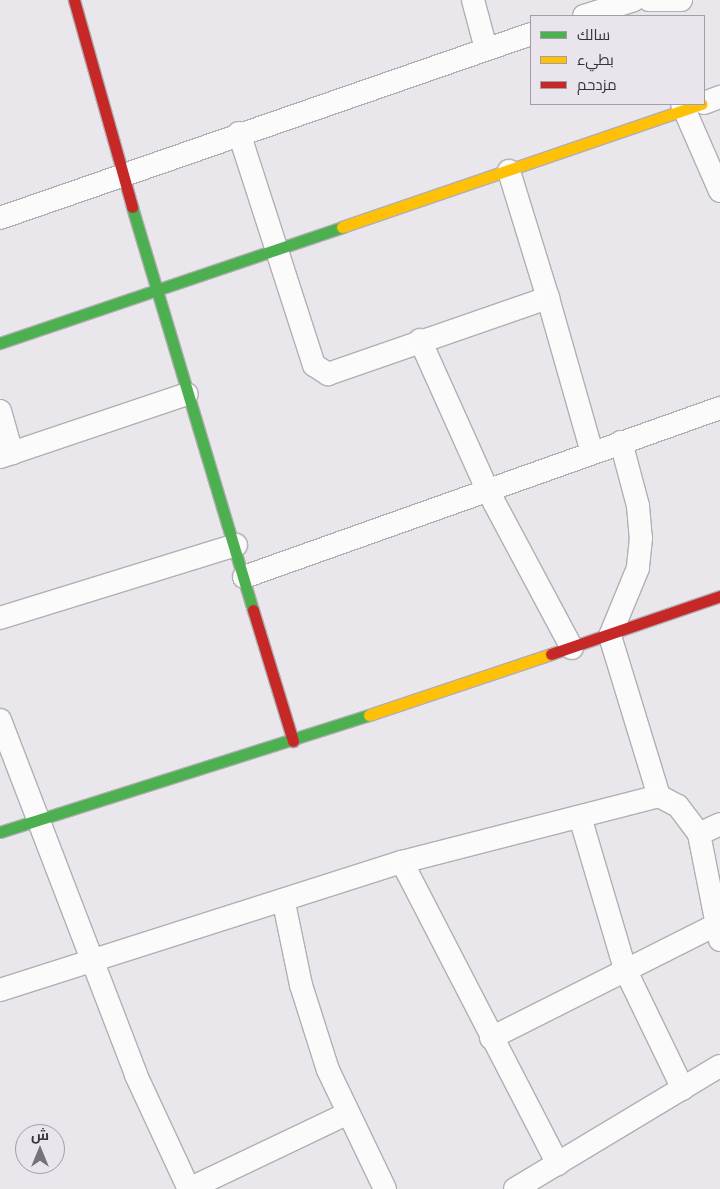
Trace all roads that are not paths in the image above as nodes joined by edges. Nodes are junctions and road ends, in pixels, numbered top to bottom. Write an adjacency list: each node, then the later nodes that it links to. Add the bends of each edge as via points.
1 (74, 0): 16 (street)
2 (473, 0): 10 (street)
3 (634, 0): 7 (street)
4 (642, 0): 8 (street)
5 (649, 0): 6 (street)
6 (681, 0)
7 (587, 15)
8 (648, 15)
9 (530, 34): 10 (street)
10 (486, 49): 14 (street)
11 (720, 97): 12 (street)
12 (705, 101)
13 (693, 105): 15 (street); 17 (street)
14 (239, 133): 16 (street); 19 (street)
15 (509, 171): 19 (street); 21 (street)
16 (124, 173): 18 (street); 20 (street)
17 (720, 191)
18 (0, 218)
19 (278, 251): 20 (street); 22 (street, via 319,372 328,374)
20 (155, 289): 23 (street); 24 (street)
21 (548, 298): 22 (street); 28 (street)
22 (420, 340): 30 (street)
23 (0, 343)
24 (187, 394): 29 (street); 31 (street)
25 (720, 408): 27 (street)
26 (0, 411): 29 (street)
27 (621, 442): 28 (street); 35 (street, via 638,506 641,538 638,568)
28 (592, 452): 30 (street)
29 (6, 455)
30 (488, 491): 32 (street); 36 (street)
31 (236, 545): 32 (street); 34 (street)
32 (244, 577): 38 (street)
33 (720, 596): 35 (street)
34 (0, 618)
35 (610, 636): 36 (street); 39 (street)
36 (572, 648): 38 (street)
37 (0, 720): 41 (street)
38 (293, 741): 41 (street)
39 (659, 796): 40 (street); 44 (street, via 678,806)
40 (580, 817): 45 (street); 49 (street)
41 (37, 821): 43 (street); 48 (street)
42 (720, 824): 44 (street)
43 (0, 832)
44 (699, 834): 47 (street)
45 (402, 862): 46 (street); 51 (street)
46 (284, 903): 48 (street); 54 (street, via 301,985)
47 (718, 933): 49 (street)
48 (90, 959): 50 (street); 56 (street, via 136,1075)
49 (625, 969): 51 (street); 53 (street)
50 (0, 990)
51 (491, 1038): 55 (street)
52 (720, 1066): 53 (street)
53 (683, 1088): 55 (street)
54 (346, 1114): 56 (street); 57 (street)
55 (558, 1164): 58 (street)
56 (189, 1189)
57 (384, 1189)
58 (516, 1189)

